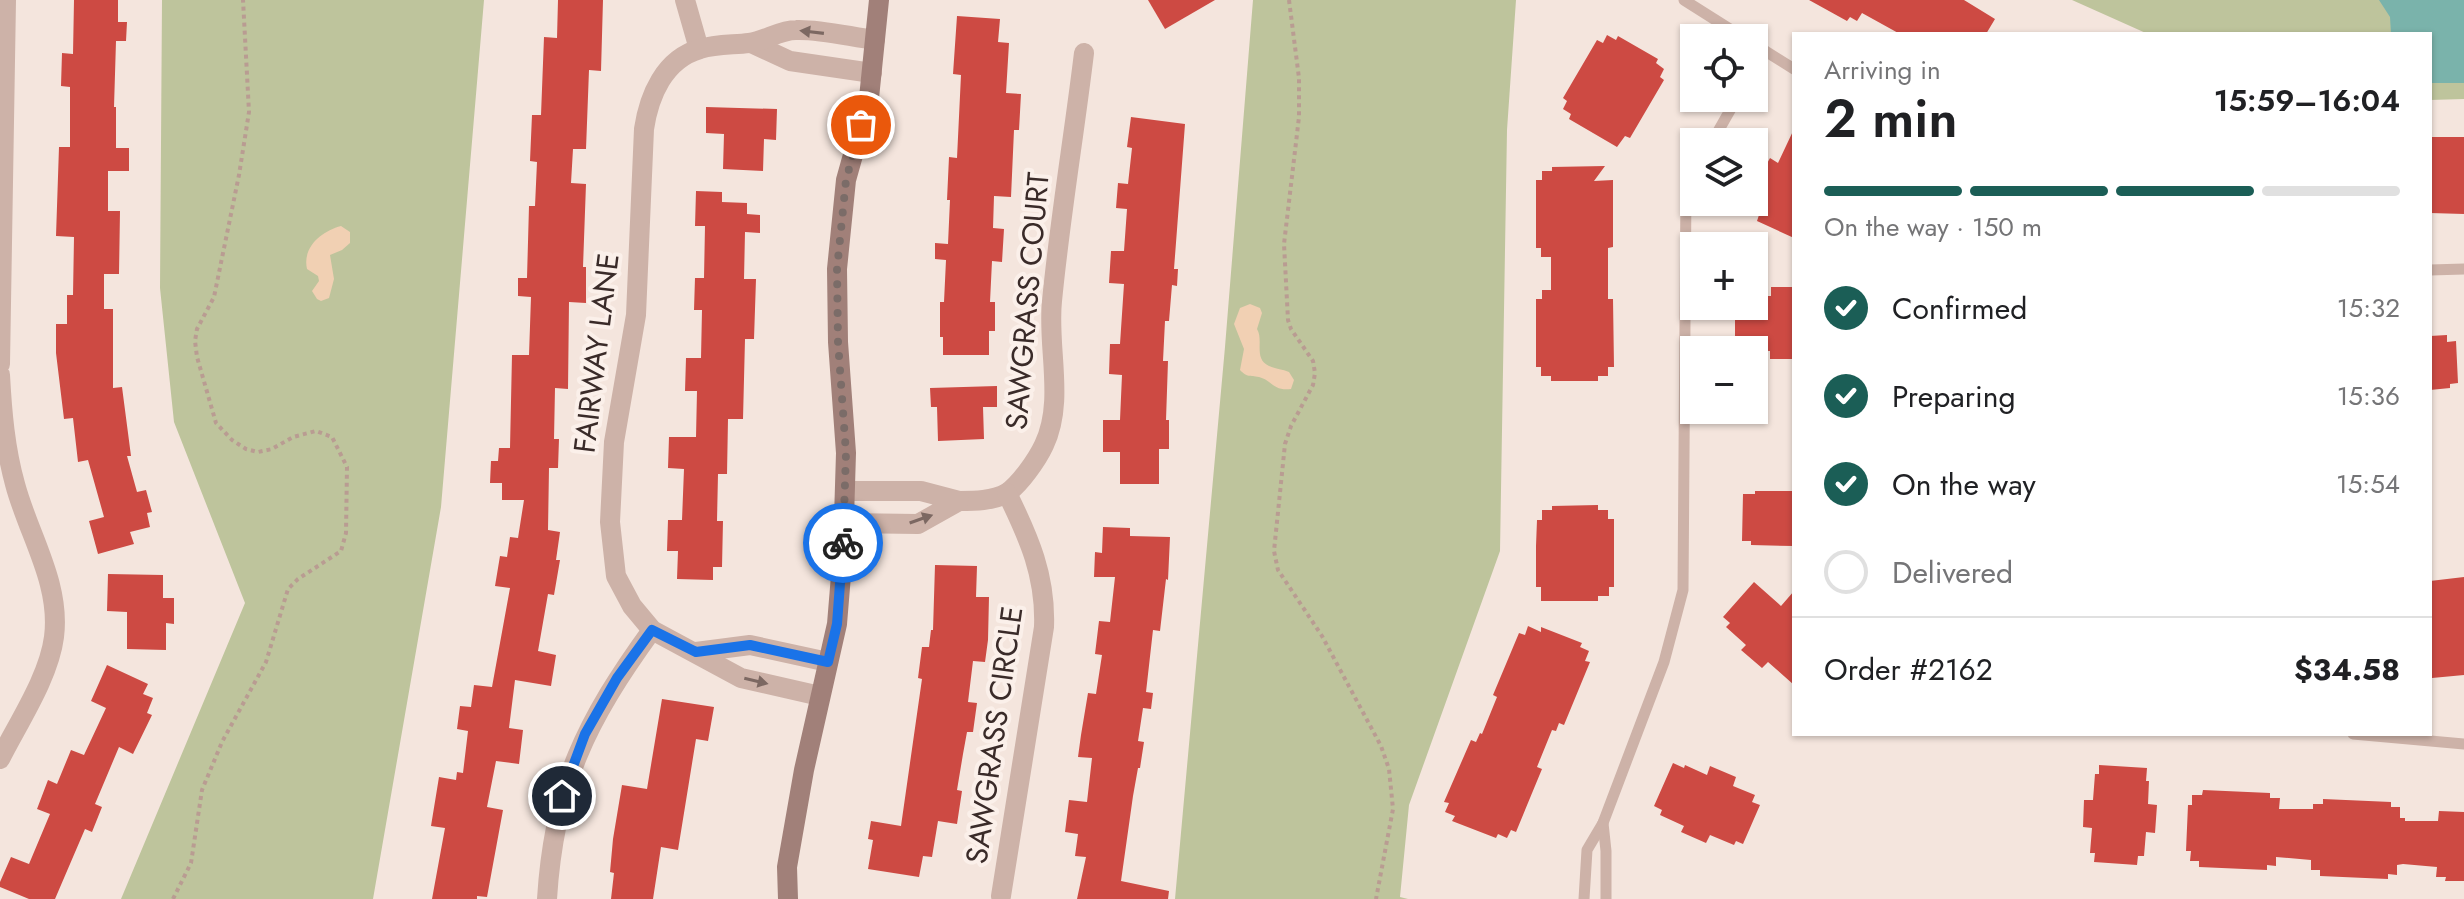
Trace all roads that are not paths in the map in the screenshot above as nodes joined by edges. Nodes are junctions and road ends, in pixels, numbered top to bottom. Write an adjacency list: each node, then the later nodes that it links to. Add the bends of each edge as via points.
1 (6, 0): 16 (street)
2 (685, 0): 8 (street)
3 (879, 0): 6 (street)
4 (1684, 0): 5 (lane)
5 (1722, 24)
6 (875, 40): 7 (street, FAIRWAY LANE, one-way to 7, via 794,29); 12 (street)
7 (751, 43): 8 (street, FAIRWAY LANE); 12 (street, via 790,61)
8 (699, 49): 22 (street, FAIRWAY LANE, via 667,70 647,109 636,315 614,442 610,522 616,576)
9 (1084, 53): 19 (street, SAWGRASS COURT, via 1051,304 1050,430 1028,471)
10 (1768, 53): 11 (lane)
11 (1792, 68)
12 (872, 73): 18 (street, via 846,180 837,269)
13 (1686, 216): 29 (lane, via 1683,590 1664,662)
14 (2464, 269): 15 (lane)
15 (2432, 270)
16 (0, 364)
17 (0, 375): 28 (street, via 14,482 55,605 54,638 40,680)
18 (845, 491): 20 (street, via 921,491); 21 (street)
19 (1007, 493): 20 (street); 32 (street, SAWGRASS CIRCLE, via 1042,578 1045,602)
20 (959, 501): 21 (street, one-way to 20, via 918,524)
21 (844, 523): 24 (street, via 837,624)
22 (652, 630): 23 (street, FAIRWAY LANE); 33 (street, via 617,678 577,752 555,828)
23 (696, 652): 24 (street, via 750,645); 25 (street, FAIRWAY LANE, one-way to 25, via 741,678)
24 (828, 662): 25 (street)
25 (820, 696): 34 (street, via 787,867)
26 (2360, 736): 27 (lane)
27 (2464, 744)
28 (0, 759)
29 (1603, 823): 30 (lane, via 1587,850); 31 (lane)
30 (1585, 885): 31 (lane); 35 (lane)
31 (1606, 886): 36 (lane)
32 (1001, 896)
33 (547, 899)
34 (788, 899)
35 (1584, 899)
36 (1606, 899)

